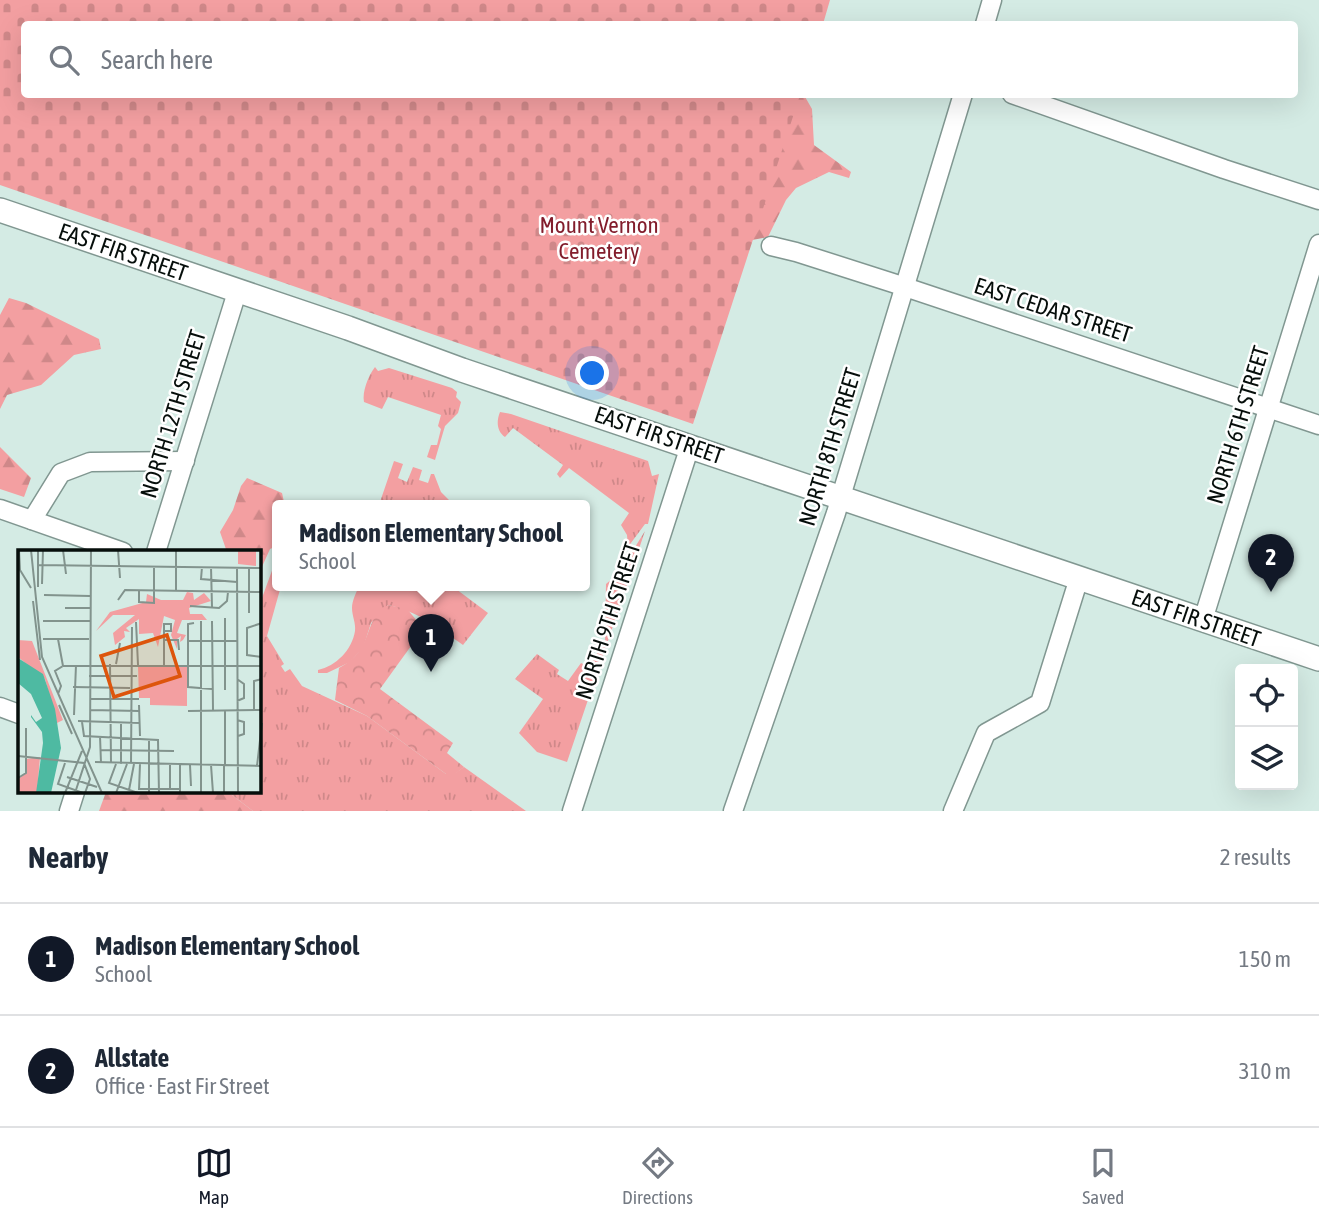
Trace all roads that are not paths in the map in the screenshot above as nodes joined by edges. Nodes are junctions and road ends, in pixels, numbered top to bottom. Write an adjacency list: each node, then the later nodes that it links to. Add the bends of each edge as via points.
1 (992, 0): 2 (street)
2 (986, 21)
3 (962, 98): 9 (street, NORTH 8TH STREET)
4 (1023, 98): 5 (street)
5 (1319, 200)
6 (0, 210): 10 (street, EAST FIR STREET)
7 (1319, 244): 11 (street, NORTH 6TH STREET)
8 (771, 246): 9 (street, EAST CEDAR STREET)
9 (904, 287): 11 (street, EAST CEDAR STREET); 15 (street, NORTH 8TH STREET)
10 (237, 292): 13 (street, EAST FIR STREET); 14 (street, NORTH 12TH STREET)
11 (1269, 408): 12 (street, EAST CEDAR STREET); 21 (street, NORTH 6TH STREET)
12 (1319, 425)
13 (690, 446): 15 (street, EAST FIR STREET); 27 (street, NORTH 9TH STREET)
14 (184, 461): 17 (street, via 90,461 61,473); 19 (street, NORTH 12TH STREET)
15 (841, 497): 20 (street, EAST FIR STREET); 28 (street, NORTH 8TH STREET)
16 (0, 509): 17 (street)
17 (32, 520): 18 (street)
18 (117, 550)
19 (157, 550)
20 (1079, 578): 21 (street, EAST FIR STREET); 29 (street, via 1040,703 986,733)
21 (1203, 620): 22 (street, EAST FIR STREET)
22 (1319, 659)
23 (0, 707): 24 (street)
24 (18, 715)
25 (74, 794): 26 (street)
26 (69, 811)
27 (572, 811)
28 (733, 811)
29 (953, 811)

